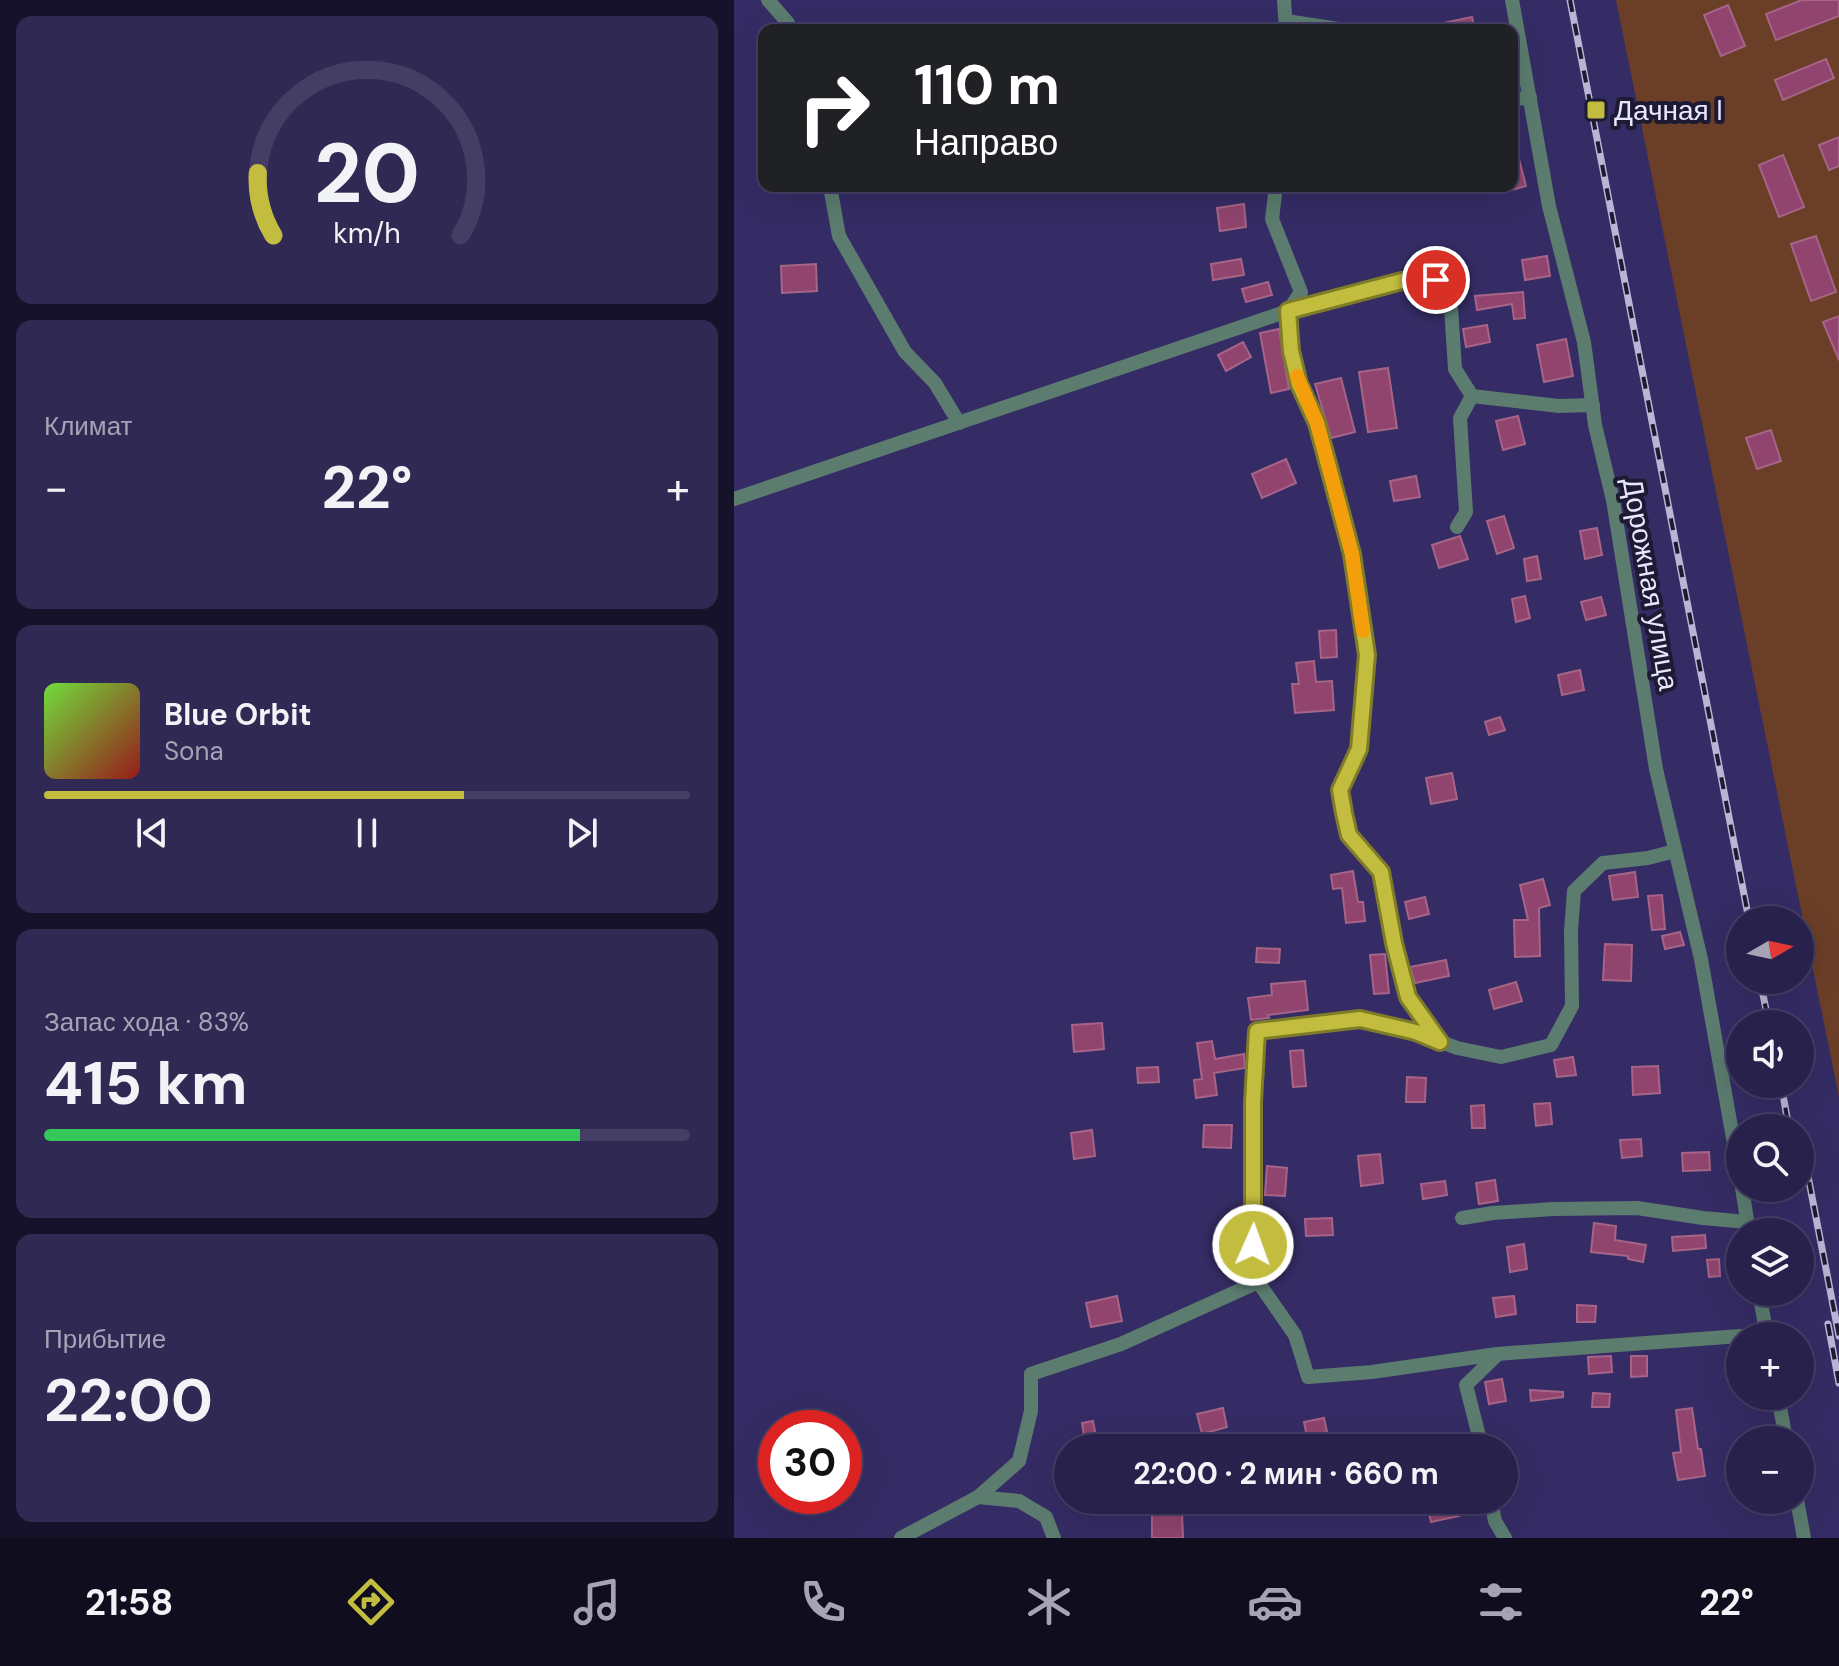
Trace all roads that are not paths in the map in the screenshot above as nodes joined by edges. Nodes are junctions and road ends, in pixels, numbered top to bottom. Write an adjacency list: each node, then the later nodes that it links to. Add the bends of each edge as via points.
1 (768, 0): 4 (street)
2 (1284, 0): 5 (street)
3 (1512, 0): 6 (street, Дорожная улица)
4 (788, 24)
5 (1286, 24)
6 (1516, 24)
7 (1518, 32): 8 (street, Дорожная улица)
8 (1530, 97): 9 (street); 14 (street, Дорожная улица)
9 (1518, 99)
10 (831, 192): 15 (street, via 839,236 905,352 935,383)
11 (1275, 192): 12 (street, via 1272,219 1301,292)
12 (1288, 311): 13 (street, via 1402,281 1436,280 1451,307 1455,369); 15 (street); 19 (street, via 1299,384 1317,423 1352,554 1367,655 1359,749 1340,790 1349,835 1381,872 1408,997)
13 (1472, 396): 14 (street); 17 (street, via 1460,418 1466,512)
14 (1593, 405): 18 (street, Дорожная улица)
15 (959, 423): 16 (street)
16 (734, 499)
17 (1457, 527)
18 (1675, 851): 19 (street, via 1603,863 1574,891 1572,1006 1551,1045 1501,1057); 20 (street, Дорожная улица)
19 (1440, 1042): 23 (street, via 1360,1019 1257,1031 1253,1245)
20 (1729, 1114)
21 (1462, 1218): 22 (street, via 1637,1208)
22 (1726, 1223)
23 (1258, 1282): 25 (street, via 1295,1335 1308,1377); 27 (street, via 1121,1344 1031,1374 1031,1411 1019,1461)
24 (1726, 1337): 25 (street)
25 (1497, 1354): 26 (street, via 1466,1385)
26 (1478, 1434)
27 (978, 1497): 30 (street); 31 (street, via 1019,1501 1046,1517)
28 (1494, 1514): 32 (street)
29 (1800, 1514): 33 (street)
30 (901, 1538)
31 (1054, 1538)
32 (1505, 1538)
33 (1804, 1538)

